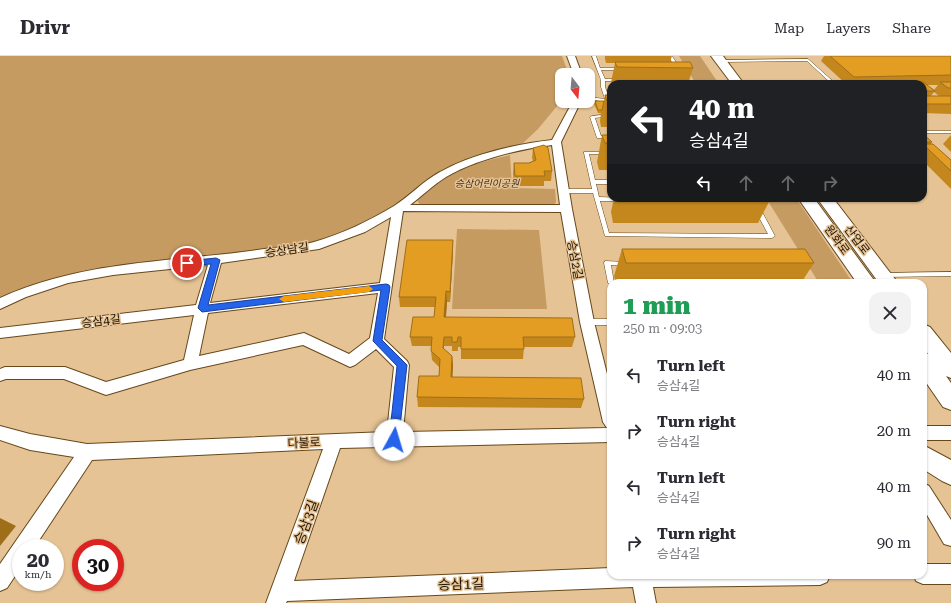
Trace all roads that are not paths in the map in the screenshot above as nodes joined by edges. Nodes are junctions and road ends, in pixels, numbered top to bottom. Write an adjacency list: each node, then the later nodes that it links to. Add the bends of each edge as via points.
1 (571, 56): 6 (street)
2 (594, 56): 9 (lane)
3 (670, 56): 8 (lane)
4 (707, 56): 14 (street)
5 (719, 59): 15 (street); 16 (lane, via 808,60)
6 (575, 68)
7 (670, 68): 8 (lane)
8 (678, 68): 11 (lane)
9 (599, 69): 10 (lane); 12 (lane)
10 (630, 69)
11 (681, 74)
12 (603, 80): 13 (lane); 17 (lane, via 602,87)
13 (625, 80)
14 (723, 80)
15 (735, 80)
16 (830, 80)
17 (607, 96)
18 (595, 99): 19 (lane)
19 (607, 101)
20 (573, 108): 25 (street)
21 (607, 115): 24 (lane, via 592,117 599,137)
22 (927, 132): 23 (lane)
23 (951, 132)
24 (607, 137)
25 (556, 142): 29 (street, 승삼2길); 36 (street, 승상남길, via 531,145 466,163 442,175)
26 (607, 153): 27 (lane, via 586,153)
27 (593, 182): 28 (lane); 30 (lane)
28 (607, 182)
29 (564, 191): 30 (lane); 37 (street, 승삼2길)
30 (595, 191): 31 (lane)
31 (597, 199): 32 (lane); 33 (lane, via 607,235 772,236)
32 (607, 199)
33 (753, 202)
34 (809, 202): 42 (street, 원화로)
35 (828, 202): 43 (street, 산업로)
36 (398, 208): 37 (street); 38 (street, 승상남길, via 360,229 315,246); 44 (street)
37 (566, 209): 47 (street, 승삼2길)
38 (216, 260): 45 (street, 승상남길, via 113,271 67,279 21,294); 46 (street)
39 (631, 264): 41 (lane, via 607,264)
40 (951, 274): 43 (lane)
41 (610, 279)
42 (864, 279)
43 (886, 279)
44 (386, 287): 46 (street, 승삼4길); 51 (street)
45 (0, 304)
46 (202, 308): 49 (street, 승삼4길); 52 (street)
47 (587, 322): 48 (lane); 57 (street, 승삼2길)
48 (607, 322)
49 (0, 333)
50 (927, 337): 54 (street)
51 (377, 341): 52 (street, via 350,361 304,339); 62 (street, via 402,365)
52 (190, 364): 55 (street, via 106,389 65,373)
53 (927, 367): 56 (street)
54 (951, 369)
55 (0, 375)
56 (951, 400)
57 (607, 405)
58 (0, 433): 64 (street, 다불로, via 30,442)
59 (927, 433): 60 (street)
60 (951, 433)
61 (607, 435): 62 (street, 다불로)
62 (394, 440): 63 (street, 다불로)
63 (334, 441): 64 (street, 다불로); 76 (street, 승삼3길)
64 (87, 452): 69 (street)
65 (927, 458): 66 (street)
66 (951, 473)
67 (927, 498): 68 (street)
68 (951, 537)
69 (29, 539)
70 (12, 564): 75 (street)
71 (927, 574): 72 (street)
72 (951, 574)
73 (607, 578): 76 (street, 승삼1길)
74 (642, 579): 77 (street)
75 (0, 582)
76 (279, 597)
77 (646, 603)

